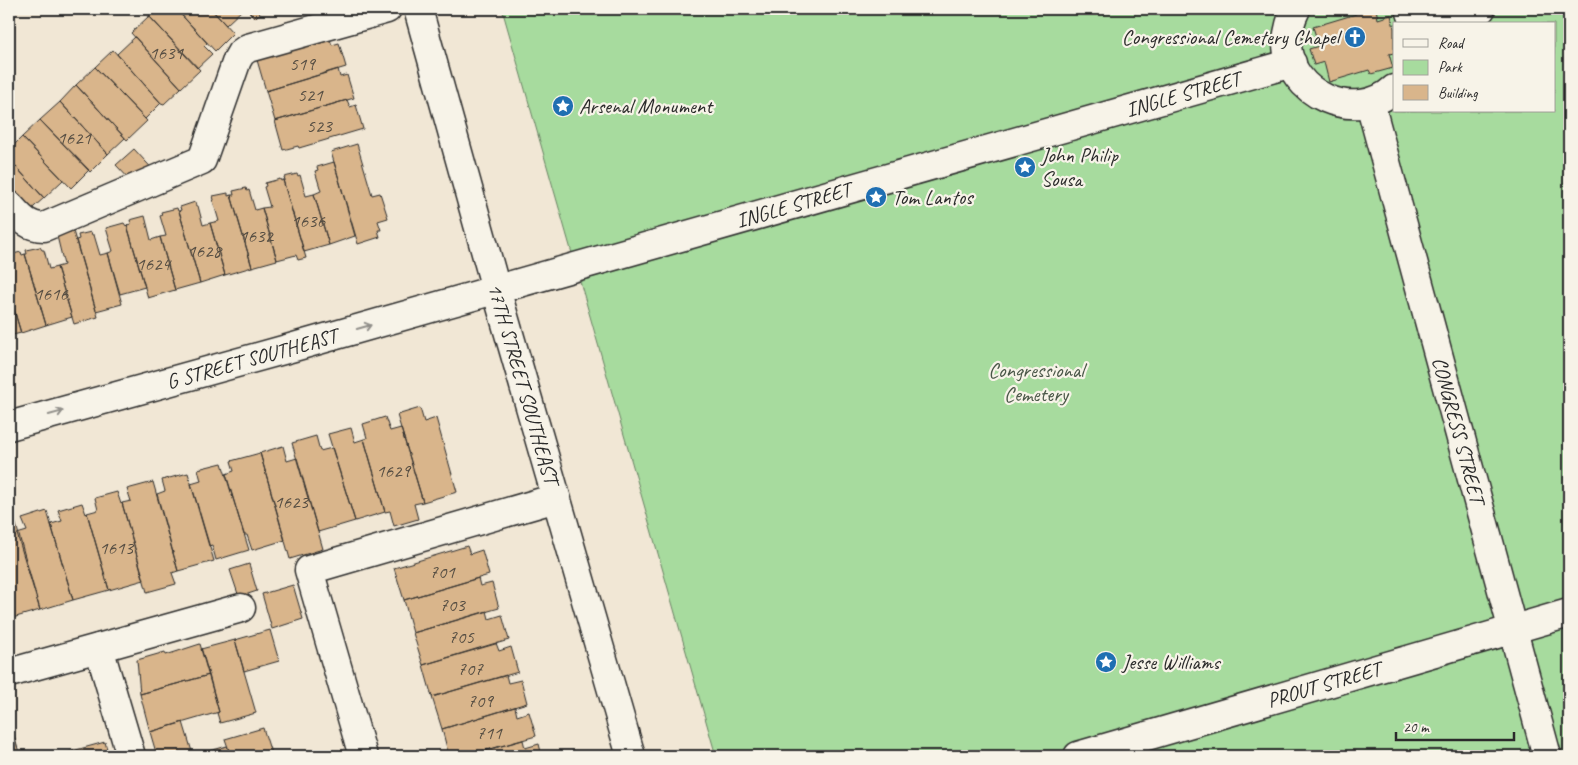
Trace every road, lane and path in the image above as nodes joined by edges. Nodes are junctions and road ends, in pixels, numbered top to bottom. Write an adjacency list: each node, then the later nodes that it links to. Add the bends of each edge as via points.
1 (387, 9): 11 (street, via 248,48 241,53 202,160 44,227 26,223)
2 (418, 9): 12 (street, 17TH STREET SOUTHEAST)
3 (1296, 9): 8 (street, via 1287,43)
4 (1410, 9): 6 (street)
5 (1481, 9): 7 (street)
6 (1415, 22)
7 (1436, 22)
8 (1292, 63): 10 (street, via 1301,80 1332,102); 12 (street, INGLE STREET)
9 (1393, 90): 10 (street)
10 (1370, 103): 17 (street, CONGRESS STREET)
11 (9, 205)
12 (496, 289): 13 (street, G STREET SOUTHEAST, one-way to 12); 14 (street, 17TH STREET SOUTHEAST)
13 (9, 426)
14 (556, 498): 21 (street, via 309,570); 22 (street, 17TH STREET SOUTHEAST)
15 (241, 608): 18 (street)
16 (1569, 613): 17 (street, PROUT STREET)
17 (1513, 629): 23 (street, PROUT STREET); 24 (street, CONGRESS STREET)
18 (99, 648): 19 (street); 20 (street)
19 (9, 673)
20 (131, 756)
21 (363, 756)
22 (631, 756)
23 (1078, 756)
24 (1547, 756)

